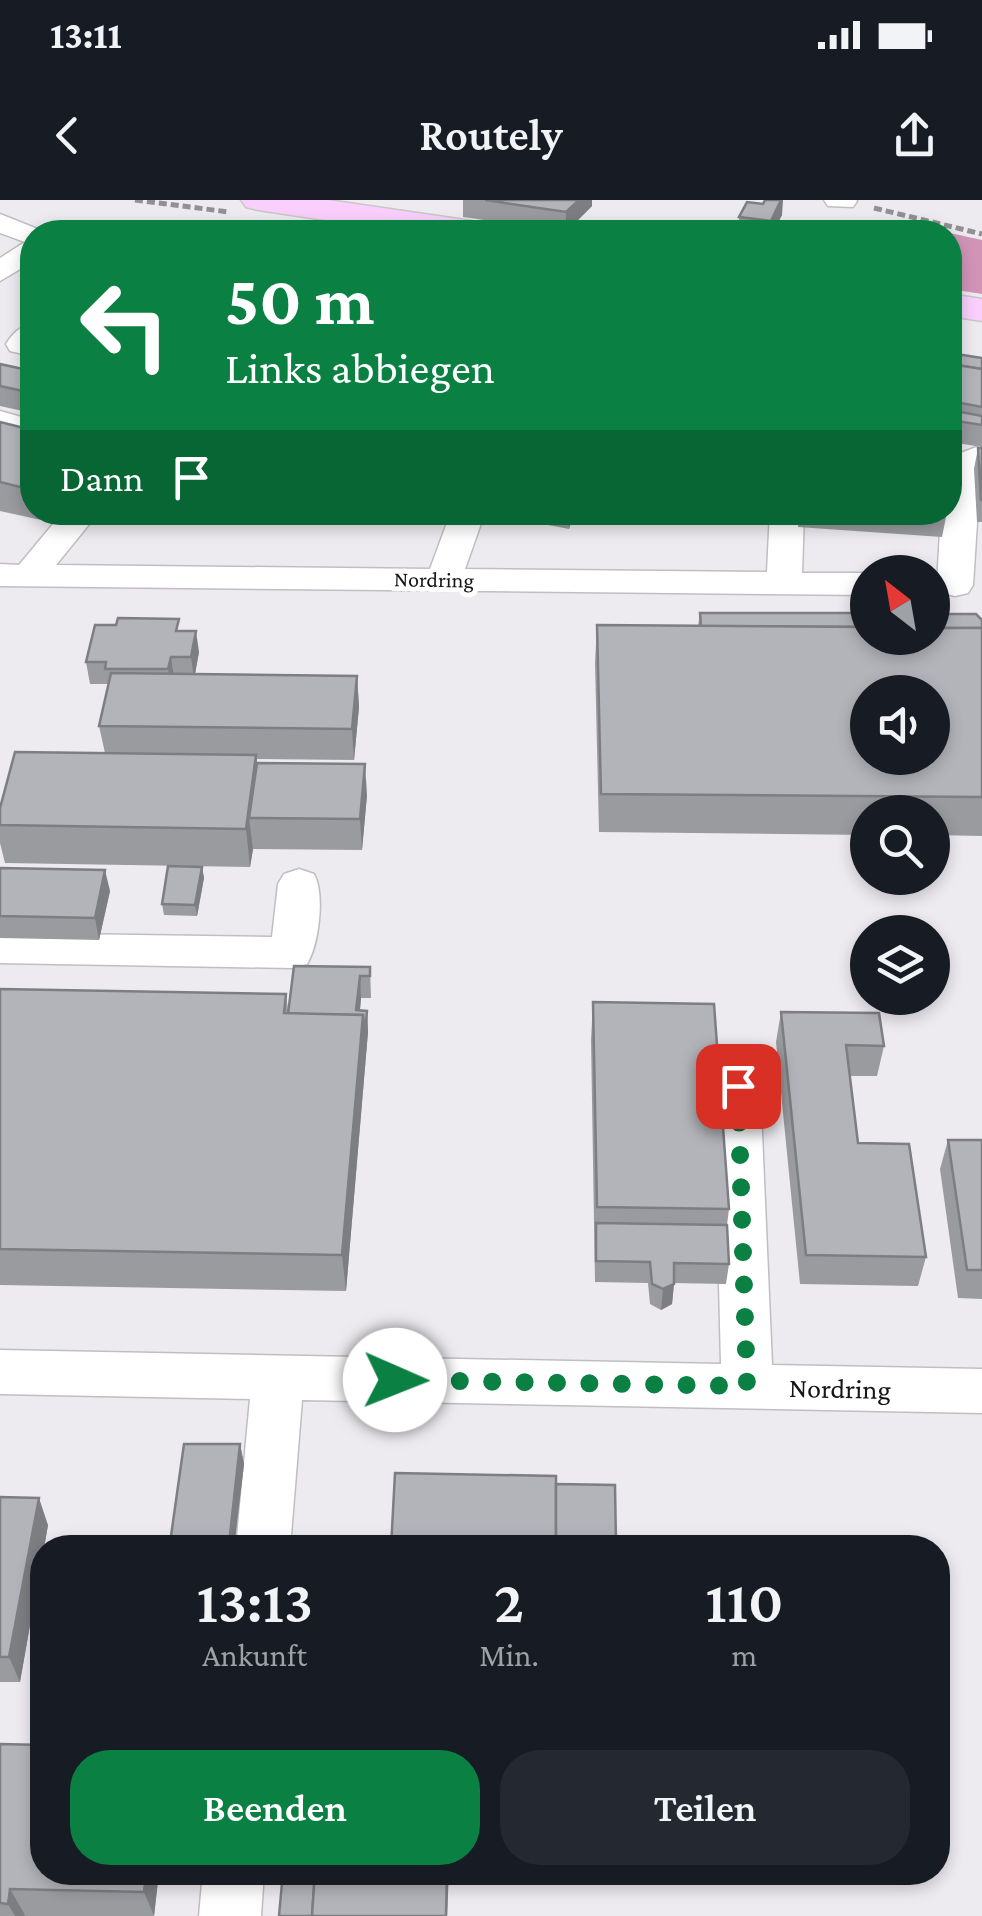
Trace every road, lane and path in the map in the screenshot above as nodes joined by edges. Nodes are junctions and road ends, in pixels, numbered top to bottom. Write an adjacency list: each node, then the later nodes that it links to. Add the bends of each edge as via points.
1 (258, 200): 3 (main road)
2 (841, 201): 4 (path)
3 (392, 220)
4 (922, 220)
5 (68, 525): 9 (street)
6 (463, 525): 10 (street)
7 (786, 525): 11 (street)
8 (958, 525): 13 (street)
9 (14, 575): 10 (street, Nordring)
10 (444, 580): 11 (street, Nordring)
11 (784, 583): 12 (street, Nordring)
12 (850, 584)
13 (956, 585)
14 (299, 884): 15 (street, via 292,953)
15 (0, 948)
16 (738, 1086): 19 (street)
17 (0, 1372): 18 (street, Nordring)
18 (278, 1377): 19 (street, Nordring); 21 (street)
19 (747, 1386): 20 (street, Nordring)
20 (982, 1391)
21 (264, 1535)
22 (233, 1885): 23 (street)
23 (230, 1916)

